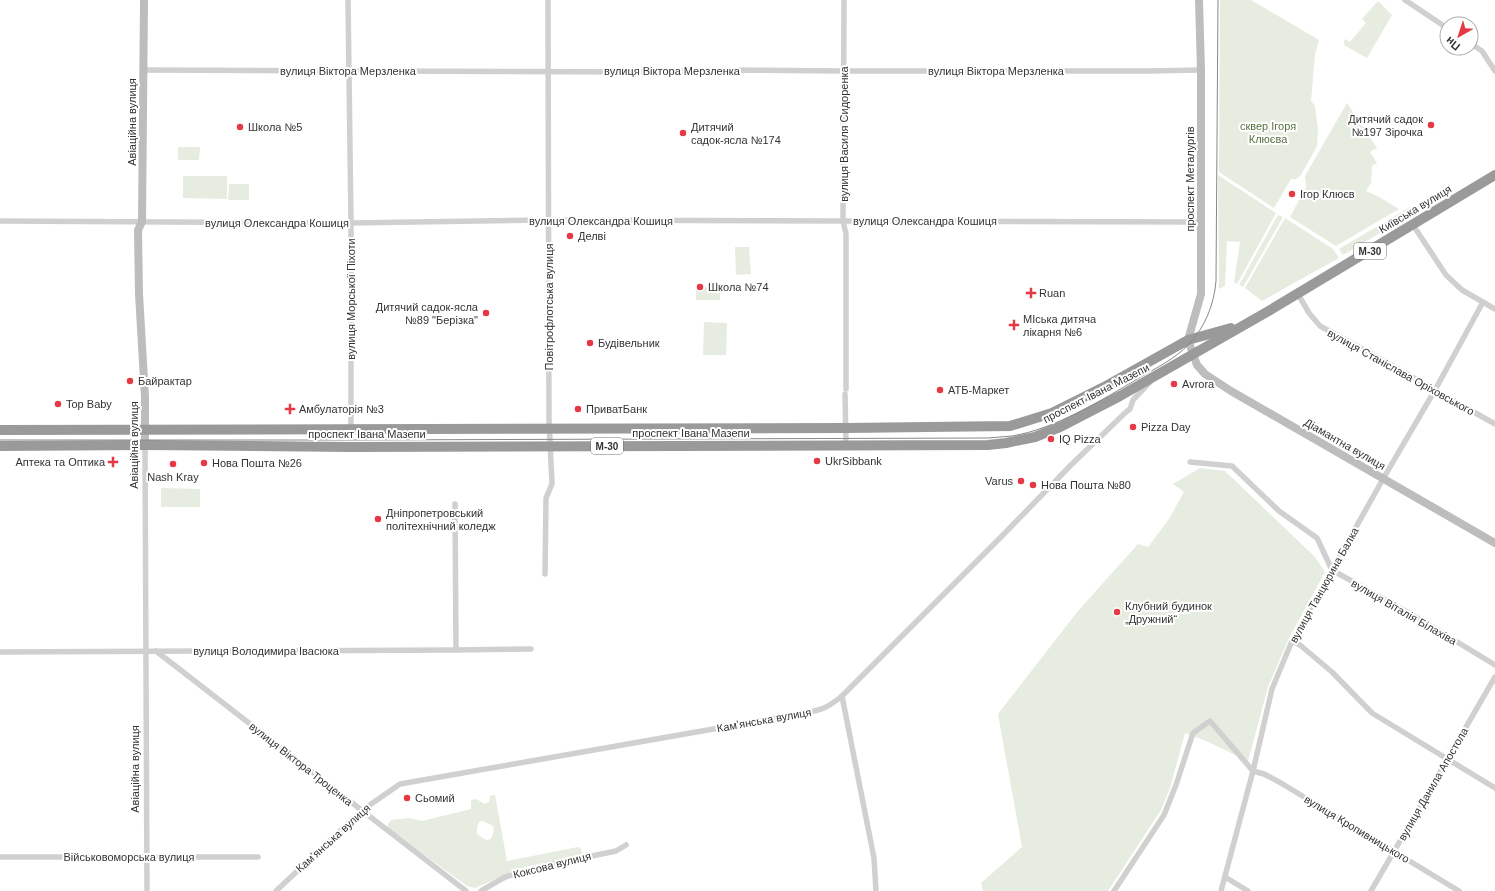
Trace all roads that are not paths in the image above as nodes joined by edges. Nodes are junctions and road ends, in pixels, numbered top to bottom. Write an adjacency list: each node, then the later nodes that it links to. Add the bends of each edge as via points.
1 (144, 0): 9 (street, Авіаційна вулиця)
2 (348, 0): 11 (street, вулиця Морської Піхоти)
3 (548, 0): 12 (street, Повітрофлотська вулиця)
4 (844, 0): 14 (street, вулиця Василя Сидоренка)
5 (1199, 0): 10 (street, проспект Металургів)
6 (1405, 0): 7 (street)
7 (1439, 23)
8 (1479, 49): 13 (street)
9 (143, 70): 11 (street, вулиця Віктора Мерзленка); 19 (street, Авіаційна вулиця)
10 (1201, 70): 14 (street, вулиця Віктора Мерзленка); 20 (street, проспект Металургів)
11 (349, 71): 12 (street, вулиця Віктора Мерзленка); 21 (street, вулиця Морської Піхоти)
12 (547, 71): 14 (street, вулиця Віктора Мерзленка); 16 (street, Повітрофлотська вулиця)
13 (1495, 71)
14 (844, 72): 18 (street, вулиця Василя Сидоренка)
15 (1495, 175): 22 (highway, Київська вулиця / М-30)
16 (549, 220): 18 (street, вулиця Олександра Кошиця); 21 (street, вулиця Олександра Кошиця); 32 (street, Повітрофлотська вулиця)
17 (0, 221): 19 (street, вулиця Олександра Кошиця)
18 (843, 221): 20 (street, вулиця Олександра Кошиця); 33 (street, вулиця Василя Сидоренка, via 846,234)
19 (142, 222): 21 (street, вулиця Олександра Кошиця); 35 (street, Авіаційна вулиця, via 138,230)
20 (1201, 222): 27 (street, проспект Металургів, via 1200,294)
21 (351, 223): 36 (street, вулиця Морської Піхоти)
22 (1413, 226): 23 (highway, Київська вулиця / М-30); 24 (street, via 1446,275 1462,290)
23 (1298, 294): 26 (highway, Київська вулиця / М-30); 30 (street, вулиця Станіслава Оріховського, via 1320,326)
24 (1483, 302): 25 (street); 30 (street, вулиця Танцюрина Балка)
25 (1495, 309)
26 (1244, 324): 27 (highway, Київська вулиця / М-30); 28 (highway, Київська вулиця / М-30)
27 (1188, 340): 28 (street, проспект Металургів); 33 (highway, проспект Івана Мазепи / М-30, via 1059,410 1018,424 976,427)
28 (1192, 355): 29 (highway, проспект Івана Мазепи / М-30); 42 (street, Діамантна вулиця, via 1204,374 1231,392)
29 (1157, 375): 38 (highway, проспект Івана Мазепи / М-30, via 1060,428 1023,440 988,445); 55 (street, Камʼянська вулиця, via 1133,400 1130,409)
30 (1435, 390): 31 (street, вулиця Станіслава Оріховського); 42 (street, вулиця Танцюрина Балка)
31 (1495, 424)
32 (549, 428): 33 (highway, проспект Івана Мазепи / М-30); 36 (highway, проспект Івана Мазепи / М-30); 40 (street, Повітрофлотська вулиця)
33 (846, 428): 38 (street, вулиця Василя Сидоренка)
34 (0, 430): 35 (highway, проспект Івана Мазепи / М-30)
35 (145, 430): 36 (highway, проспект Івана Мазепи / М-30); 37 (street, Авіаційна вулиця)
36 (351, 430)
37 (145, 445): 39 (highway, проспект Івана Мазепи / М-30); 40 (highway, проспект Івана Мазепи / М-30); 50 (street, Авіаційна вулиця)
38 (846, 445): 40 (highway, проспект Івана Мазепи / М-30)
39 (0, 446)
40 (550, 446): 46 (street, Повітрофлотська вулиця, via 552,484 546,498)
41 (1190, 462): 45 (street, via 1232,466 1279,511 1317,538)
42 (1383, 478): 44 (street, Діамантна вулиця); 45 (street, вулиця Танцюрина Балка)
43 (455, 504): 49 (street)
44 (1495, 543)
45 (1332, 570): 47 (street, вулиця Танцюрина Балка); 53 (street, вулиця Віталія Білахіва)
46 (545, 574)
47 (1292, 641): 56 (street, via 1332,672 1372,713); 57 (street, вулиця Танцюрина Балка, via 1272,688)
48 (531, 649): 49 (street, вулиця Володимира Івасюка)
49 (456, 650): 51 (street, вулиця Володимира Івасюка)
50 (146, 651): 51 (street, вулиця Володимира Івасюка); 52 (street, вулиця Володимира Івасюка); 63 (street, Авіаційна вулиця)
51 (156, 651): 59 (street, вулиця Віктора Троценка)
52 (0, 652)
53 (1495, 665)
54 (1495, 677): 56 (street, вулиця Данила Апостола)
55 (842, 696): 59 (street, Камʼянська вулиця, via 830,706 799,714 400,784); 70 (street, via 874,858)
56 (1447, 760): 58 (street); 61 (street, вулиця Данила Апостола)
57 (1253, 770): 61 (street, вулиця Кропивницького, via 1281,783); 65 (street, вулиця Танцюрина Балка); 71 (street, via 1210,721 1193,733 1164,814)
58 (1495, 788)
59 (361, 811): 67 (street, Камʼянська вулиця); 68 (street, вулиця Віктора Троценка)
60 (626, 845): 69 (street, Коксова вулиця, via 616,851 505,877)
61 (1394, 852): 74 (street, вулиця Данила Апостола); 75 (street, вулиця Кропивницького)
62 (0, 857): 63 (street, Військовоморська вулиця)
63 (146, 857): 64 (street, Військовоморська вулиця); 66 (street, Авіаційна вулиця)
64 (258, 857)
65 (1225, 877): 72 (street, вулиця Танцюрина Балка); 73 (street)
66 (147, 891)
67 (276, 891)
68 (466, 891)
69 (481, 891)
70 (876, 891)
71 (1114, 891)
72 (1221, 891)
73 (1248, 891)
74 (1371, 891)
75 (1459, 891)

